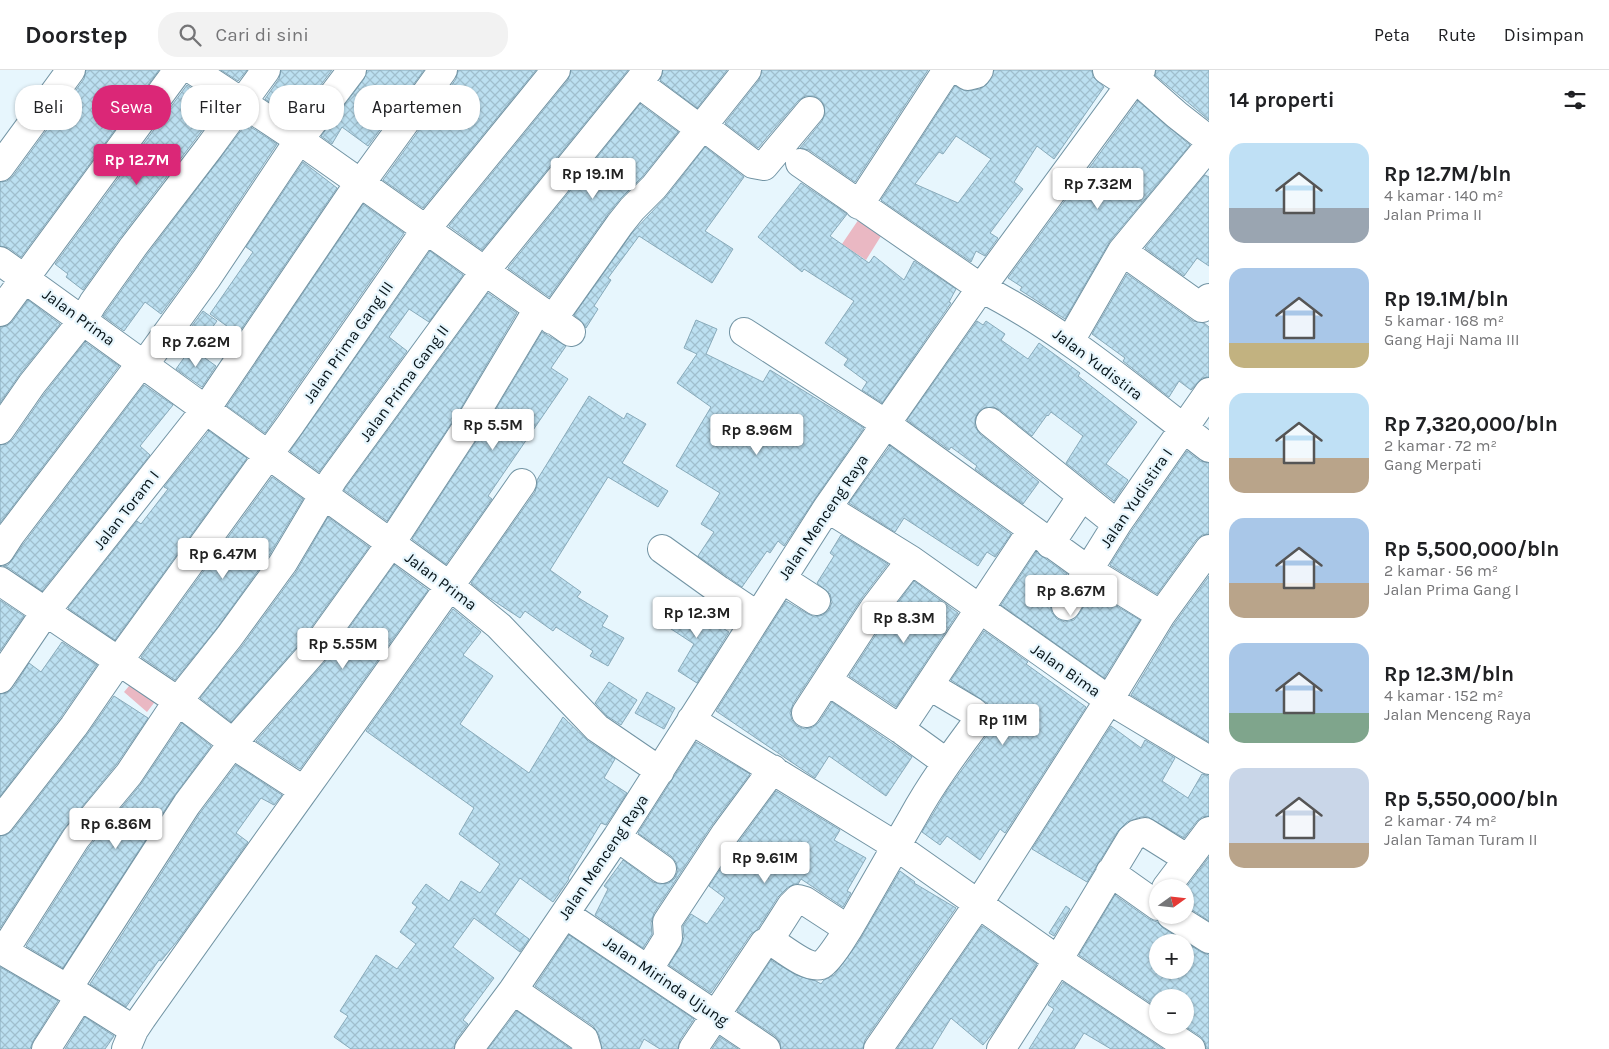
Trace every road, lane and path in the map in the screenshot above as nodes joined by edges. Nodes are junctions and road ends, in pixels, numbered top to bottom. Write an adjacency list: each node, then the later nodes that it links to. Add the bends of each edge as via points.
1 (71, 70): 24 (street)
2 (178, 70): 32 (street)
3 (193, 70): 15 (street)
4 (266, 70): 16 (street)
5 (352, 70): 21 (street)
6 (443, 70): 26 (street)
7 (556, 70): 28 (street, Jalan Prima Gang III)
8 (747, 70): 19 (street)
9 (947, 70): 27 (street)
10 (959, 70): 11 (street, via 968,76)
11 (979, 70)
12 (1106, 70): 14 (street)
13 (643, 76): 19 (street); 31 (street, Jalan Prima Gang II)
14 (1136, 78): 22 (street); 33 (street, Jalan Menceng Raya)
15 (216, 85)
16 (256, 85)
17 (810, 111): 19 (street, via 764,166 753,164)
18 (259, 114): 21 (street)
19 (702, 128): 37 (street, via 609,238)
20 (222, 130): 36 (street, via 133,247)
21 (299, 140): 26 (street); 40 (street, via 207,278 149,358)
22 (1209, 140)
23 (1209, 146): 29 (street)
24 (5, 149)
25 (800, 163): 27 (street, Jalan Yudistira)
26 (362, 184): 28 (street); 42 (street, via 351,195)
27 (858, 205): 33 (street, Jalan Yudistira)
28 (427, 228): 31 (street); 48 (street, Jalan Prima Gang III)
29 (1122, 250): 34 (street); 39 (street)
30 (0, 261): 32 (street, Jalan Prima)
31 (484, 272): 37 (street); 50 (street, Jalan Prima Gang II)
32 (26, 279): 35 (street); 36 (street, Jalan Prima)
33 (981, 288): 39 (street, Jalan Yudistira); 44 (street, Jalan Menceng Raya)
34 (1207, 307)
35 (0, 312)
36 (83, 320): 40 (street, Jalan Prima); 46 (street)
37 (554, 320): 55 (street, via 471,421)
38 (744, 332): 44 (street)
39 (1070, 341): 45 (street, Jalan Yudistira)
40 (142, 362): 42 (street, Jalan Prima); 58 (street)
41 (1209, 392): 45 (street, Jalan Yudistira I)
42 (206, 409): 48 (street, Jalan Prima); 67 (street, Jalan Toram I)
43 (990, 422): 51 (street)
44 (886, 424): 52 (street, Jalan Menceng Raya); 54 (street)
45 (1183, 428): 47 (street, Jalan Yudistira); 53 (street, Jalan Yudistira I)
46 (0, 430)
47 (1209, 448)
48 (268, 455): 50 (street, Jalan Prima); 70 (street, Jalan Prima Gang III)
49 (522, 483): 63 (street)
50 (324, 495): 55 (street, Jalan Prima); 75 (street, Jalan Prima Gang II, via 282,563)
51 (1082, 496): 53 (street); 54 (street)
52 (827, 508): 59 (street, Jalan Bima); 61 (street, Jalan Menceng Raya)
53 (1117, 524): 60 (street, Jalan Yudistira I)
54 (1041, 537): 60 (street); 66 (street)
55 (391, 543): 63 (street, Jalan Prima); 79 (street, via 312,653)
56 (662, 549): 69 (street)
57 (1209, 549): 68 (street)
58 (0, 551)
59 (911, 560): 66 (street, Jalan Bima); 72 (street, via 875,607)
60 (1088, 570): 65 (street, Jalan Yudistira I); 68 (street)
61 (782, 579): 64 (street); 69 (street, Jalan Menceng Raya)
62 (0, 581): 67 (street)
63 (450, 586): 83 (street, Jalan Prima, via 499,626 598,728); 84 (street)
64 (816, 601)
65 (1066, 606)
66 (980, 609): 73 (street); 74 (street, Jalan Bima)
67 (46, 611): 70 (street); 71 (street, Jalan Toram I)
68 (1161, 615): 74 (street)
69 (758, 616): 77 (street, Jalan Menceng Raya)
70 (118, 662): 75 (street); 85 (street, Jalan Prima Gang III, via 74,726)
71 (0, 679)
72 (828, 681): 76 (street); 78 (street)
73 (930, 686): 78 (street); 81 (street, via 978,718)
74 (1109, 700): 80 (street, Jalan Bima); 94 (street)
75 (176, 703): 79 (street); 100 (street, Jalan Prima Gang II, via 128,774 76,838)
76 (806, 713)
77 (691, 720): 82 (street); 83 (street, Jalan Menceng Raya)
78 (900, 729): 81 (street)
79 (232, 744): 84 (street); 104 (street, via 186,804)
80 (1209, 760)
81 (947, 763): 88 (street)
82 (773, 769): 88 (street); 102 (street, via 725,834 668,922 668,938)
83 (660, 771): 87 (street, Jalan Menceng Raya)
84 (303, 790): 106 (street)
85 (0, 821)
86 (1209, 831): 89 (street)
87 (616, 837): 90 (street); 95 (street, Jalan Menceng Raya)
88 (896, 846): 94 (street); 97 (street)
89 (1188, 859): 91 (street, via 1145,832 1131,839); 92 (street)
90 (662, 869)
91 (1110, 872): 93 (street); 101 (street)
92 (1175, 879)
93 (1149, 895)
94 (979, 903): 101 (street); 113 (street)
95 (565, 914): 102 (street, Jalan Mirinda Ujung); 103 (street, Jalan Menceng Raya)
96 (1190, 924): 98 (street)
97 (848, 929): 99 (street, via 826,961 818,965 810,965); 99 (street, via 798,899)
98 (1209, 939)
99 (768, 942): 105 (street, via 764,943)
100 (4, 957): 104 (street)
101 (1058, 960): 107 (street); 114 (street)
102 (648, 970): 105 (street, Jalan Mirinda Ujung)
103 (513, 990): 109 (street, Jalan Menceng Raya); 110 (street, via 584,1039)
104 (74, 992): 106 (street); 108 (street)
105 (716, 1015): 111 (street); 112 (street, Jalan Mirinda Ujung)
106 (130, 1039)
107 (1189, 1048)
108 (46, 1049)
109 (469, 1049)
110 (587, 1049)
111 (693, 1049)
112 (766, 1049)
113 (878, 1049)
114 (1001, 1049)

